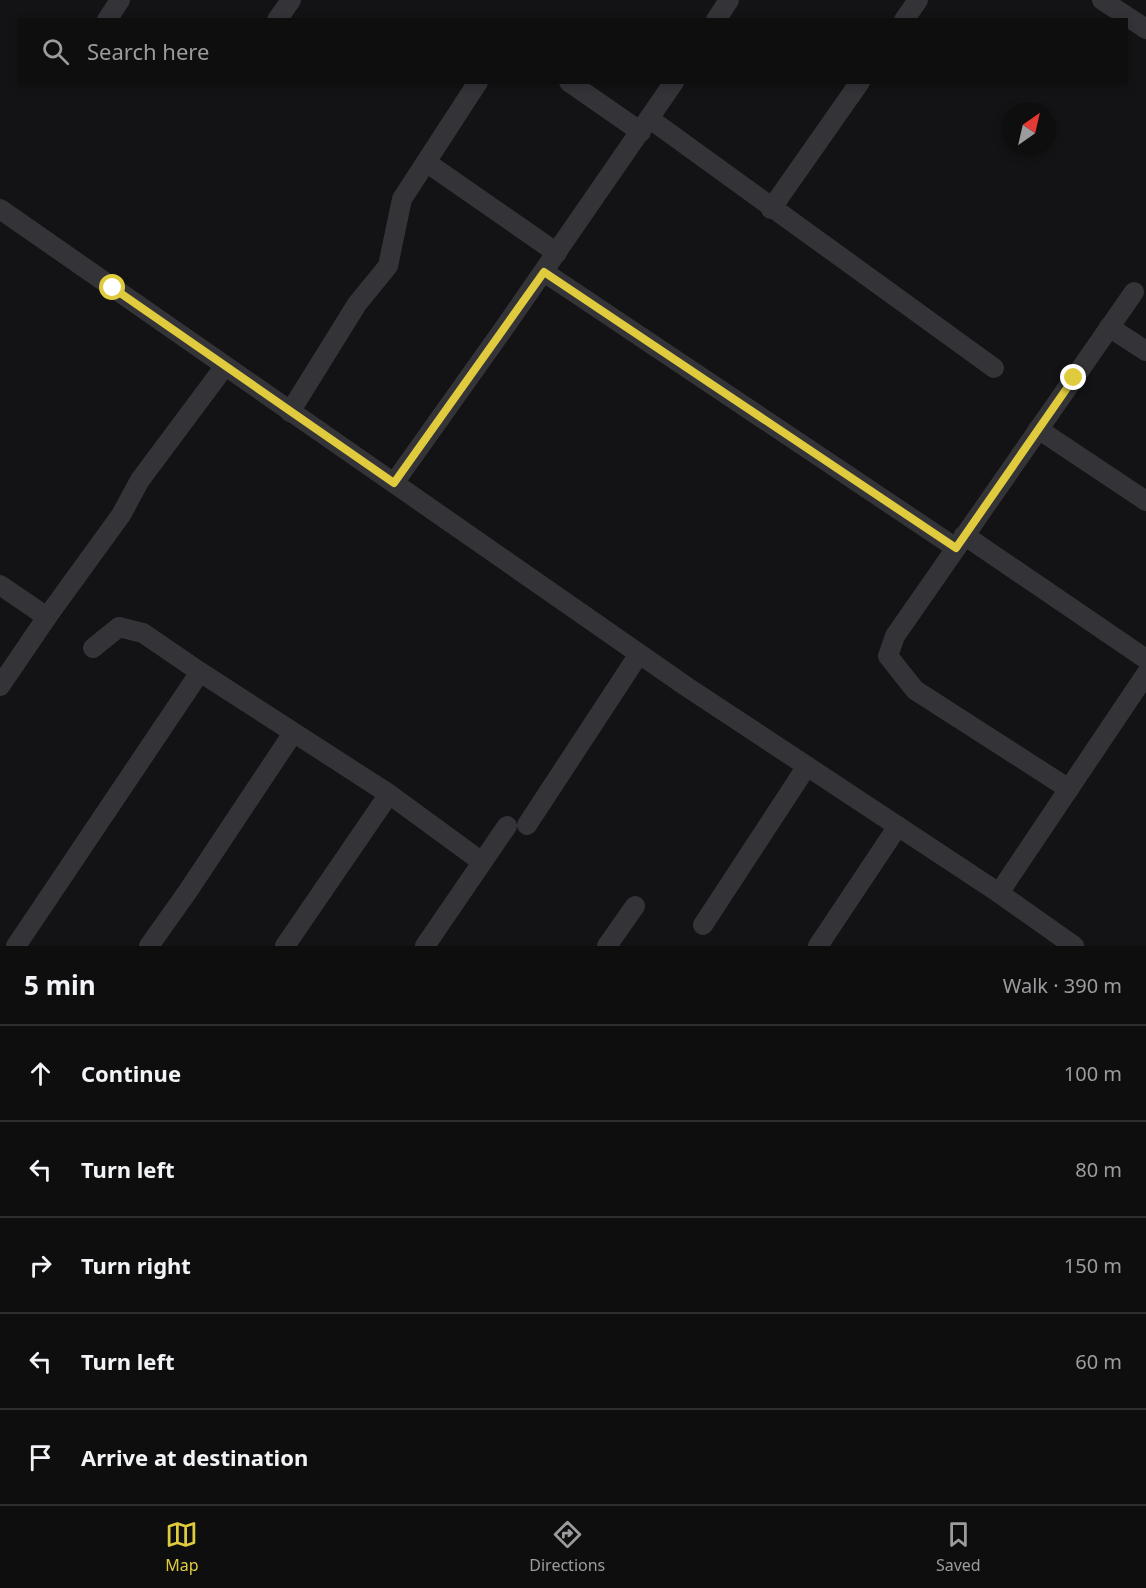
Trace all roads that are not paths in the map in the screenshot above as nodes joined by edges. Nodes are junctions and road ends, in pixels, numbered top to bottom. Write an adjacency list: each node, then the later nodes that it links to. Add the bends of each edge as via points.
1 (120, 0): 6 (street)
2 (291, 0): 7 (street)
3 (729, 0): 8 (street)
4 (918, 0): 9 (street)
5 (1102, 0): 10 (street)
6 (108, 18)
7 (278, 18)
8 (717, 18)
9 (905, 18)
10 (1146, 29)
11 (477, 84): 16 (street)
12 (572, 84): 15 (street)
13 (673, 84): 15 (street)
14 (859, 84): 17 (street)
15 (645, 126): 17 (street); 19 (street)
16 (426, 162): 19 (street); 26 (street, via 402,199 388,266 357,304)
17 (771, 208): 25 (street)
18 (0, 209): 24 (street)
19 (557, 253): 20 (street)
20 (544, 272): 28 (street); 30 (street)
21 (1134, 292): 22 (street)
22 (1109, 327): 23 (street); 27 (street)
23 (1146, 351)
24 (225, 366): 26 (street); 32 (street, via 140,480 121,516)
25 (994, 368)
26 (290, 412): 28 (street)
27 (1038, 429): 29 (street); 30 (street)
28 (394, 483): 34 (street)
29 (1146, 501)
30 (960, 542): 35 (street); 41 (street, via 895,636 888,656 915,690)
31 (0, 585): 32 (street)
32 (47, 617): 38 (street)
33 (93, 648): 36 (street, via 118,627 143,633)
34 (639, 654): 40 (street); 43 (street)
35 (1146, 659)
36 (200, 672): 39 (street); 50 (street)
37 (1146, 674): 41 (street)
38 (0, 686)
39 (293, 733): 42 (street); 51 (street)
40 (807, 766): 45 (street); 49 (street)
41 (1069, 789): 47 (street)
42 (389, 794): 46 (street); 52 (street)
43 (528, 825)
44 (507, 826): 46 (street)
45 (898, 826): 47 (street); 55 (street)
46 (482, 862): 53 (street)
47 (999, 893): 56 (street)
48 (635, 906): 54 (street)
49 (703, 925)
50 (16, 946)
51 (149, 946)
52 (285, 946)
53 (425, 946)
54 (608, 946)
55 (818, 946)
56 (1074, 946)

